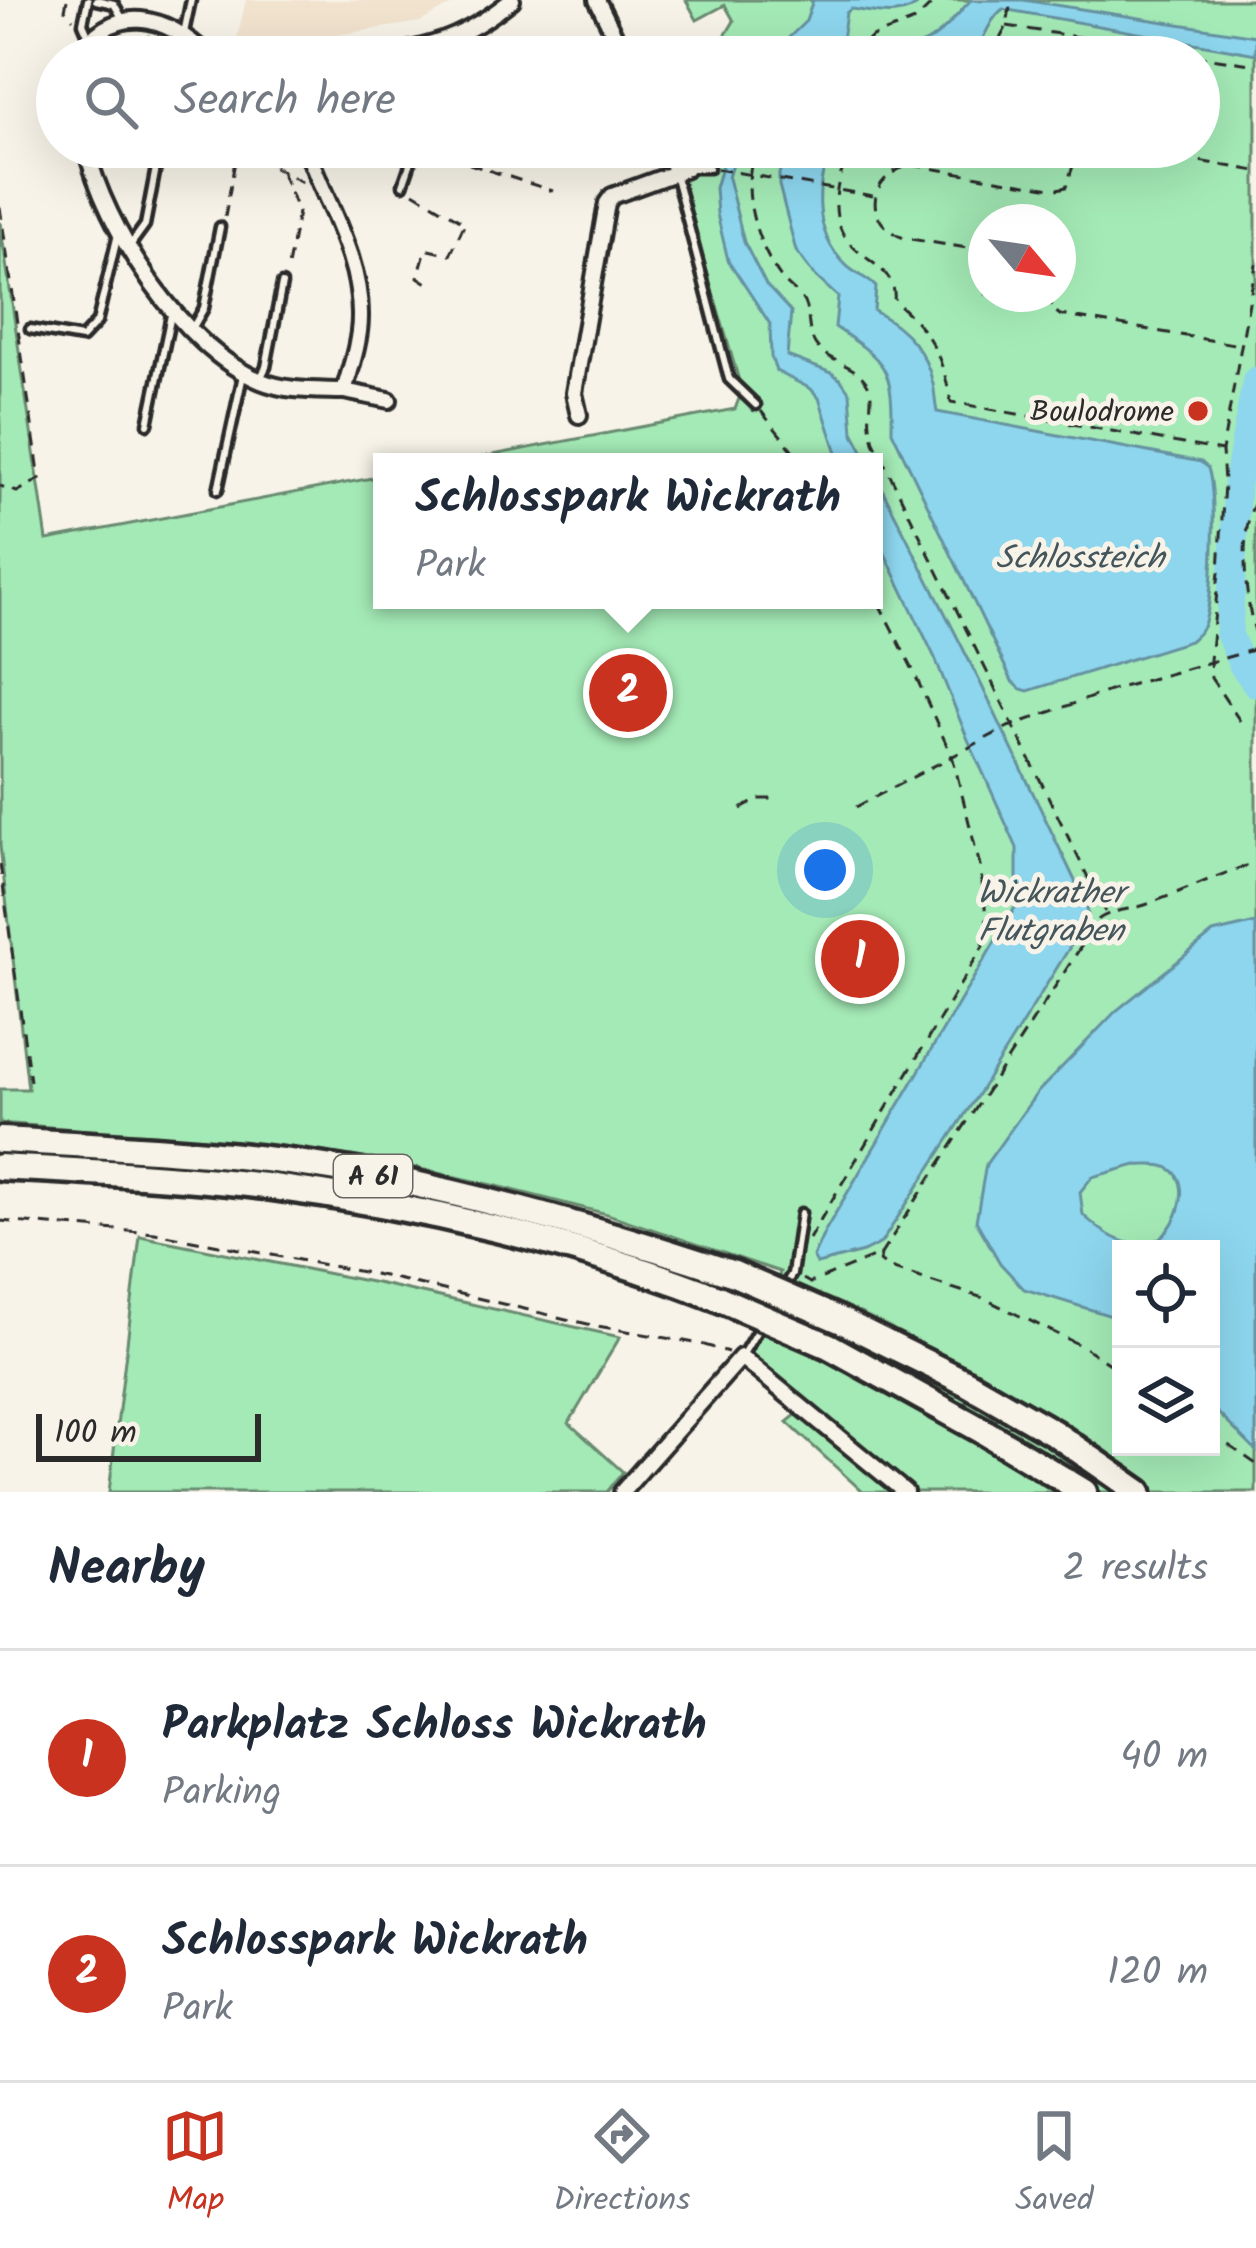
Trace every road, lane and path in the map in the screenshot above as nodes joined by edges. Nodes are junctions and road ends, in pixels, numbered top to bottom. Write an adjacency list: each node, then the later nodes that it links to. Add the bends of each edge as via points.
1 (92, 0): 7 (lane, via 114,4); 10 (lane, via 83,23)
2 (191, 0): 9 (lane)
3 (512, 0): 13 (street)
4 (596, 0): 14 (street)
5 (936, 0): 15 (path, via 915,21)
6 (1011, 0): 8 (path)
7 (121, 16): 9 (street, via 153,17); 11 (street)
8 (1007, 26): 16 (path); 17 (path)
9 (184, 33): 12 (street)
10 (88, 36)
11 (91, 36)
12 (187, 36)
13 (460, 36)
14 (614, 36)
15 (875, 36)
16 (1002, 36)
17 (1073, 36)
18 (1220, 59): 19 (path)
19 (1256, 64)
20 (1220, 165): 36 (path)
21 (93, 168): 45 (street)
22 (156, 168): 46 (lane, via 145,225)
23 (236, 168): 44 (path)
24 (275, 168): 37 (path)
25 (313, 168): 35 (street)
26 (409, 168): 39 (lane)
27 (482, 168): 41 (path)
28 (709, 168): 34 (lane); 38 (path)
29 (751, 168): 38 (path)
30 (844, 168): 40 (path)
31 (897, 168): 42 (path)
32 (930, 168): 33 (path, via 1057,189 1066,187)
33 (1072, 168)
34 (680, 170): 60 (lane, via 730,380); 61 (street, via 607,203 574,393)
35 (314, 171): 37 (path, via 302,182); 58 (street, via 358,284 360,320)
36 (1256, 171)
37 (282, 172): 49 (path, via 298,212)
38 (749, 174): 40 (path); 65 (path, via 764,248 802,299 820,351 868,386)
39 (403, 185): 50 (path, via 465,223 450,255 426,249 418,277)
40 (836, 189): 42 (path); 63 (path, via 839,231 889,275 894,301 937,349 951,402)
41 (553, 191)
42 (875, 196): 47 (path, via 892,234)
43 (0, 207): 67 (path, via 40,479 16,492)
44 (220, 227): 54 (lane, via 204,308)
45 (118, 230): 46 (street); 53 (lane, via 97,322 82,338)
46 (129, 247): 51 (street)
47 (968, 248)
48 (1256, 264): 55 (path)
49 (282, 284): 57 (lane)
50 (429, 284)
51 (172, 311): 54 (street); 62 (lane)
52 (1057, 312): 55 (path)
53 (30, 329)
54 (191, 330): 56 (street)
55 (1241, 345): 63 (path)
56 (244, 371): 57 (street); 68 (lane)
57 (260, 381): 58 (street)
58 (344, 391): 59 (street)
59 (389, 400)
60 (756, 405): 64 (path)
61 (579, 415)
62 (148, 424)
63 (1222, 451): 73 (path)
64 (795, 453)
65 (879, 453)
66 (883, 461): 75 (path)
67 (0, 486)
68 (218, 490)
69 (1256, 501): 71 (path, via 1246,571)
70 (882, 609): 76 (path)
71 (1256, 634)
72 (1254, 649): 73 (path)
73 (1210, 661): 74 (path, via 1211,678); 75 (path)
74 (1240, 721)
75 (1011, 726): 76 (path); 84 (path)
76 (952, 759): 79 (path); 90 (path, via 980,866 983,946)
77 (769, 798): 78 (path); 80 (path); 81 (path)
78 (779, 799)
79 (856, 807)
80 (742, 808)
81 (774, 808)
82 (1256, 863): 84 (path)
83 (0, 864): 85 (path)
84 (1106, 914): 91 (path)
85 (30, 1081)
86 (0, 1140): 100 (highway, A 61, bridge, via 243,1157 378,1177 609,1232 842,1321 1054,1433)
87 (0, 1167): 99 (highway, A 61, bridge, via 268,1186 530,1238 677,1282 829,1346)
88 (801, 1213): 93 (lane, via 792,1274)
89 (0, 1220): 93 (path, via 155,1233)
90 (809, 1238)
91 (880, 1254): 92 (path); 94 (path, via 886,1267 983,1298)
92 (810, 1283)
93 (741, 1357): 97 (street); 98 (street)
94 (1112, 1366)
95 (1220, 1439): 96 (path)
96 (1256, 1464)
97 (622, 1492)
98 (905, 1492)
99 (1084, 1492)
100 (1138, 1492)

